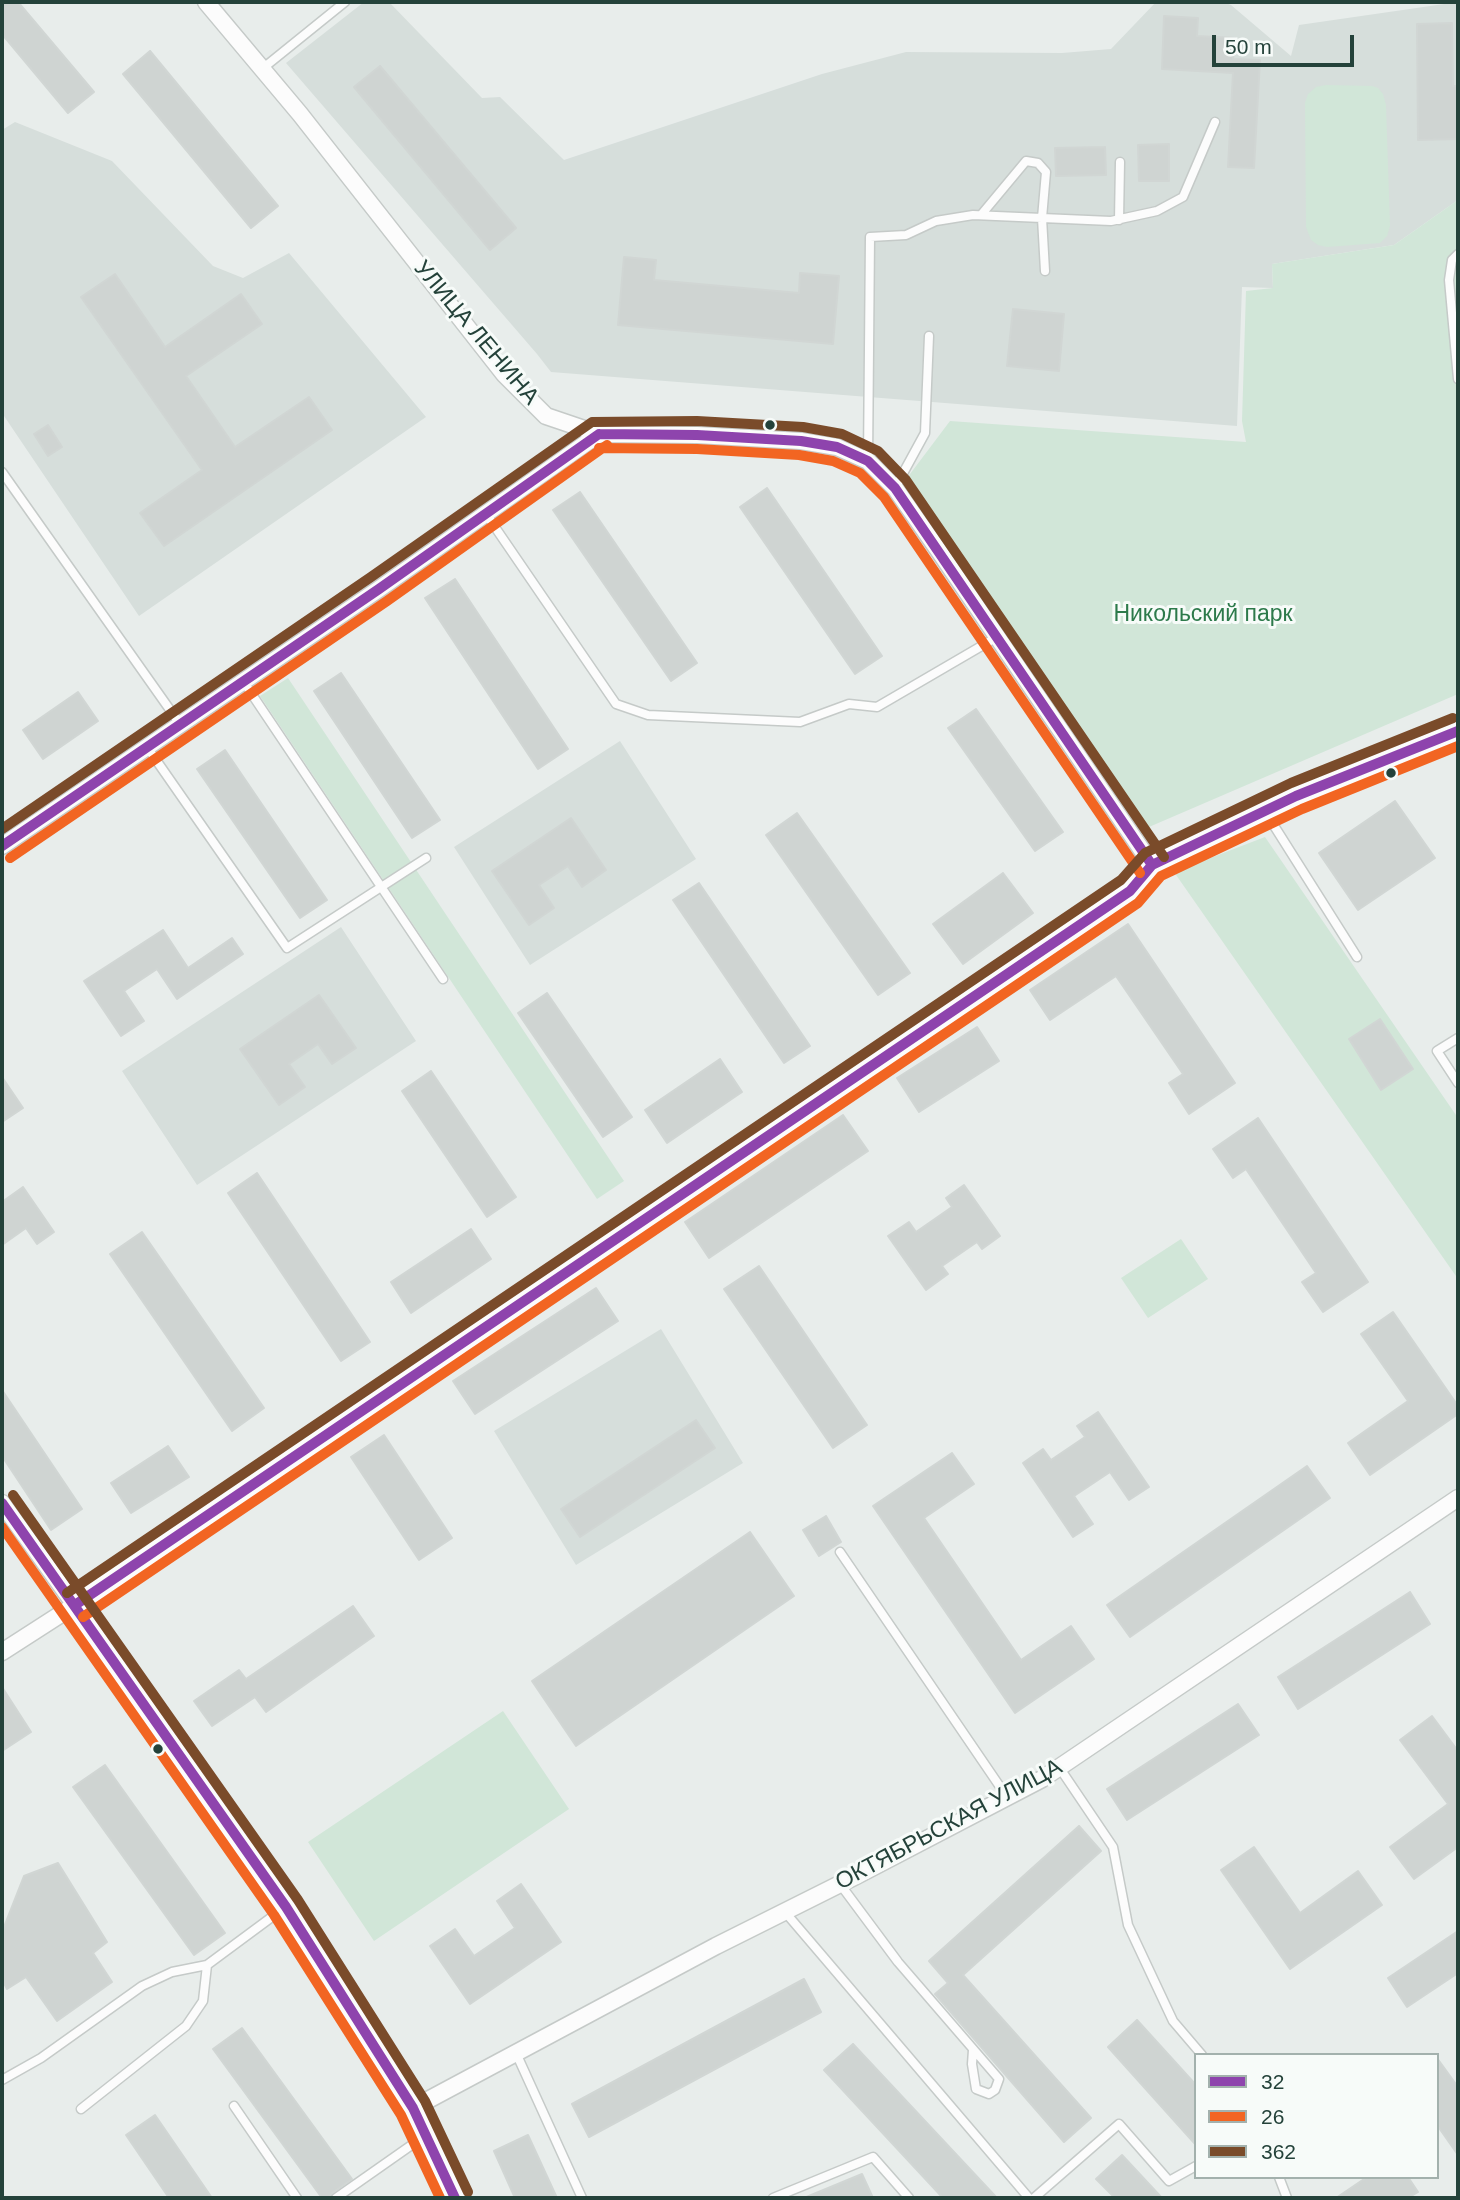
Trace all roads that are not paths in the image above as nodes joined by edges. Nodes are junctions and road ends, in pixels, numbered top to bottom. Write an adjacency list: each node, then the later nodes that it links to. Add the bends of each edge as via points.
1 (206, 2): 3 (street, УЛИЦА ЛЕНИНА)
2 (345, 2): 3 (lane)
3 (262, 69): 13 (street, УЛИЦА ЛЕНИНА, via 504,373 546,416)
4 (1215, 122): 8 (lane, via 1183,198 1157,211)
5 (1120, 162): 8 (lane)
6 (981, 215): 7 (lane); 7 (lane, via 1026,161 1038,163 1046,172); 14 (lane, via 936,222 906,235 870,237)
7 (1042, 218): 8 (lane); 10 (lane)
8 (1119, 220)
9 (1458, 254): 12 (lane, via 1452,260 1449,280)
10 (1045, 271)
11 (929, 336): 16 (lane, via 925,433)
12 (1458, 379)
13 (599, 434): 14 (street, УЛИЦА ЛЕНИНА, via 801,441 837,447); 17 (street)
14 (868, 461): 16 (street, УЛИЦА ЛЕНИНА)
15 (2, 472): 20 (lane)
16 (895, 488): 18 (street, УЛИЦА ЛЕНИНА)
17 (486, 514): 18 (lane, via 616,704 648,715 800,722 849,704 877,707); 19 (street)
18 (997, 637): 26 (street, УЛИЦА ЛЕНИНА)
19 (243, 681): 20 (street); 27 (lane)
20 (180, 724): 22 (street)
21 (1458, 732): 23 (street)
22 (147, 747): 24 (street); 27 (lane, via 287,948)
23 (1265, 810): 26 (street); 28 (lane)
24 (2, 846)
25 (426, 858): 27 (lane)
26 (1152, 865): 35 (street, via 1130,891)
27 (380, 886): 29 (lane)
28 (1357, 957)
29 (443, 979)
30 (1458, 1038): 31 (lane, via 1437,1051)
31 (1458, 1083)
32 (1458, 1498): 37 (street, ОКТЯБРЬСКАЯ УЛИЦА)
33 (2, 1503): 35 (street)
34 (841, 1552): 38 (lane)
35 (75, 1605): 36 (street); 40 (street)
36 (2, 1652)
37 (1059, 1767): 38 (street, ОКТЯБРЬСКАЯ УЛИЦА); 45 (lane, via 1113,1847 1128,1925 1173,2021)
38 (1007, 1797): 39 (street, ОКТЯБРЬСКАЯ УЛИЦА)
39 (841, 1884): 41 (street, ОКТЯБРЬСКАЯ УЛИЦА); 43 (lane, via 900,1965)
40 (286, 1906): 42 (lane); 48 (street)
41 (785, 1912): 44 (street, ОКТЯБРЬСКАЯ УЛИЦА); 59 (lane)
42 (207, 1965): 46 (lane, via 172,1972 142,1986); 49 (lane, via 203,2001 186,2026)
43 (974, 2050): 43 (lane, via 999,2079 989,2094 976,2089)
44 (516, 2053): 48 (street, ОКТЯБРЬСКАЯ УЛИЦА); 56 (lane)
45 (1200, 2053)
46 (2, 2080)
47 (234, 2106): 53 (lane)
48 (412, 2108): 50 (street)
49 (81, 2109)
50 (425, 2135): 54 (lane); 55 (street)
51 (1194, 2167): 60 (lane, via 1169,2181 1119,2124)
52 (1280, 2179): 61 (lane)
53 (297, 2198)
54 (336, 2198)
55 (455, 2198)
56 (582, 2198)
57 (773, 2198): 58 (lane, via 873,2157)
58 (909, 2198)
59 (1028, 2198)
60 (1034, 2198)
61 (1287, 2198)

